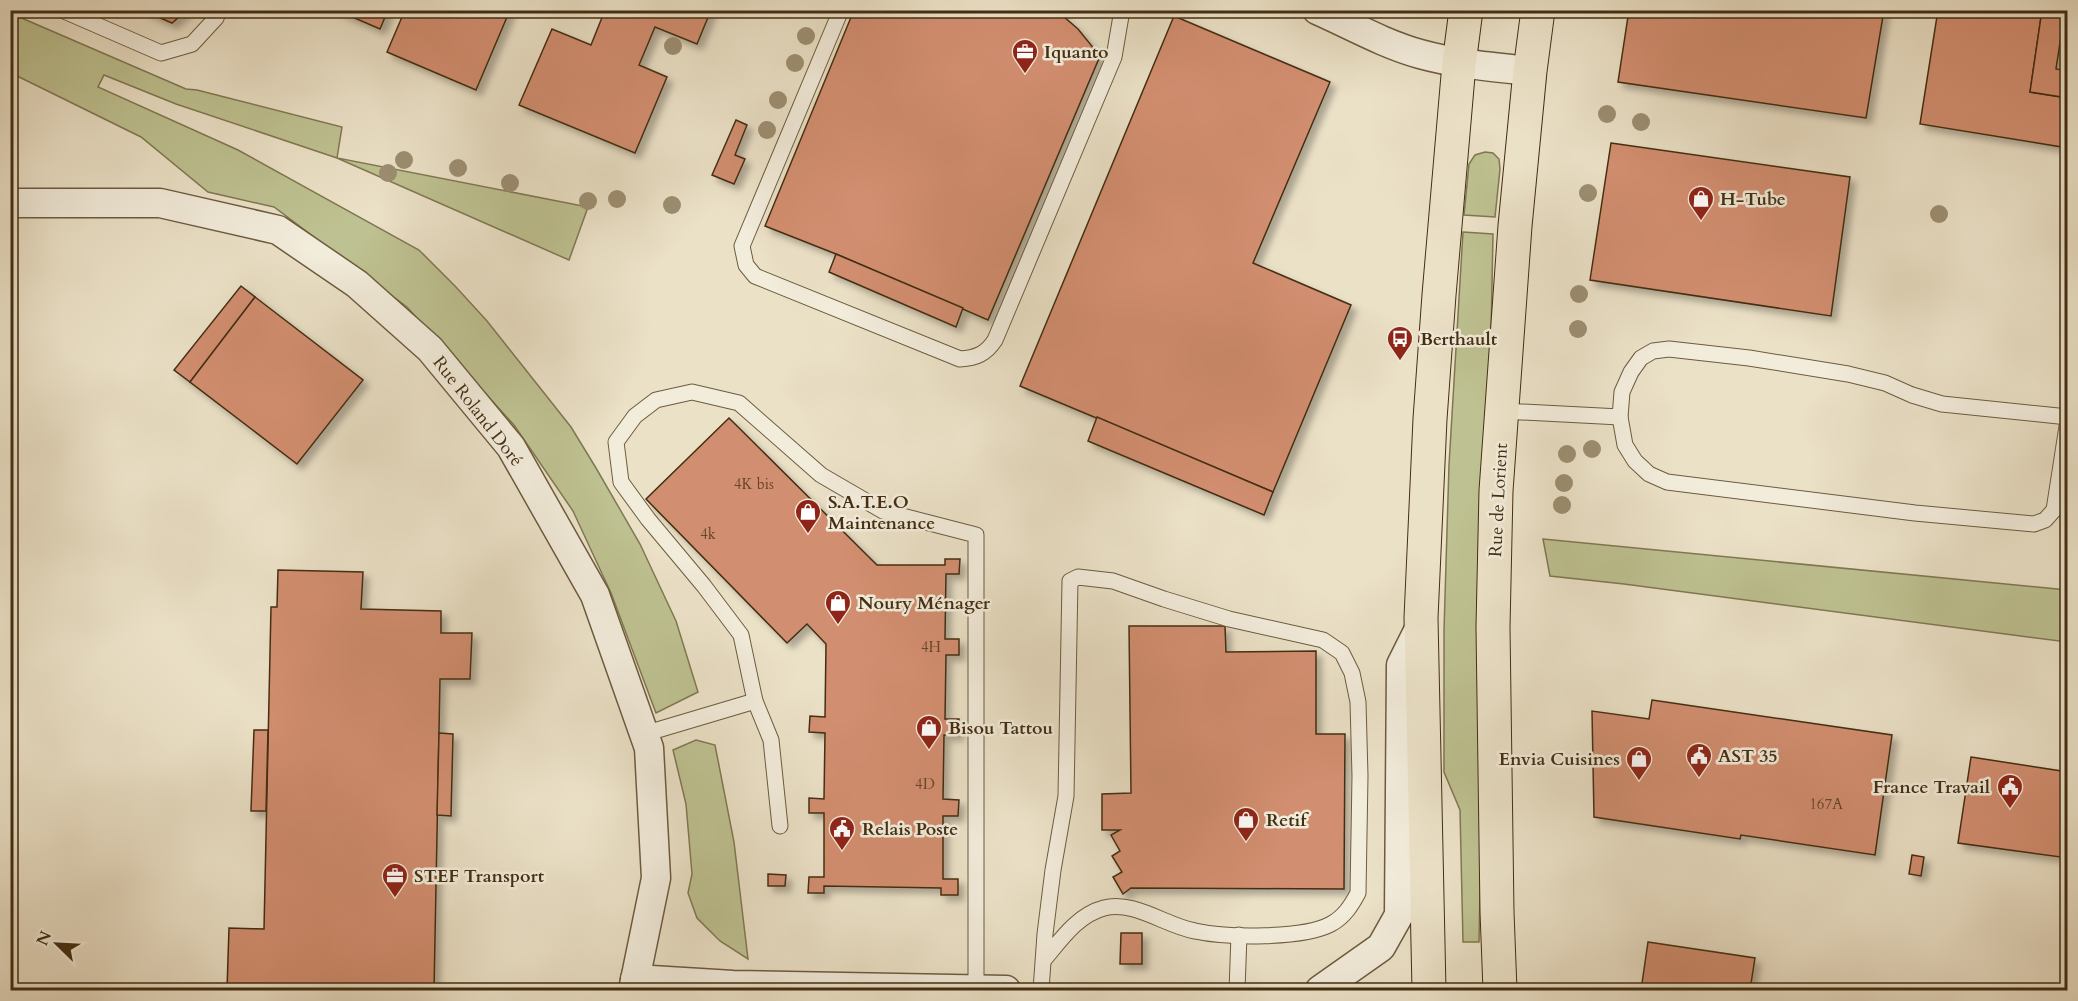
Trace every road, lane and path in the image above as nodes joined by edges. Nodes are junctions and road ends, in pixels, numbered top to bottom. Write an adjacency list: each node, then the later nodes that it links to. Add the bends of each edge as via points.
1 (62, 10): 2 (lane, via 161,53 192,44)
2 (219, 10)
3 (841, 10): 4 (lane, via 742,246 747,265 755,276 960,359 980,355 995,340 1114,57)
4 (1122, 10)
5 (1317, 10): 8 (street, via 1395,46)
6 (1466, 10): 8 (main road)
7 (1538, 10): 9 (main road, Rue de Lorient)
8 (1460, 64): 9 (street); 14 (main road, via 1431,407)
9 (1530, 71): 11 (main road, Rue de Lorient)
10 (10, 202): 16 (street, Rue Roland Doré, via 160,203 278,230 357,284 430,349 511,447 595,595)
11 (1503, 411): 12 (lane); 27 (main road, Rue de Lorient, via 1496,490 1493,627)
12 (1620, 417): 13 (lane, via 1622,392 1641,358 1669,349 1848,374 1942,404); 13 (lane, via 1625,445 1635,461 1649,474 1667,482 2034,524 2045,520 2054,510)
13 (2067, 419)
14 (1420, 627): 25 (street, via 1401,665 1399,915 1381,947); 26 (main road)
15 (755, 701): 16 (lane); 17 (lane, via 771,740); 21 (lane, via 741,635 621,482 616,442 635,416 656,400 692,392 739,402 821,475 883,511 976,535)
16 (644, 734): 20 (street, Rue Roland Doré, via 649,748 656,878)
17 (780, 826)
18 (1239, 935): 19 (lane, via 1195,931 1138,908 1105,907 1082,918); 19 (lane, via 1307,933 1332,924 1349,910 1358,893 1358,702 1352,673 1342,652 1323,640 1229,619 1113,581 1078,577 1070,581 1066,796); 24 (lane)
19 (1043, 962): 23 (lane)
20 (638, 986): 21 (street)
21 (976, 990): 22 (street)
22 (1006, 990)
23 (1041, 990)
24 (1238, 990)
25 (1320, 990)
26 (1430, 990)
27 (1500, 990)

